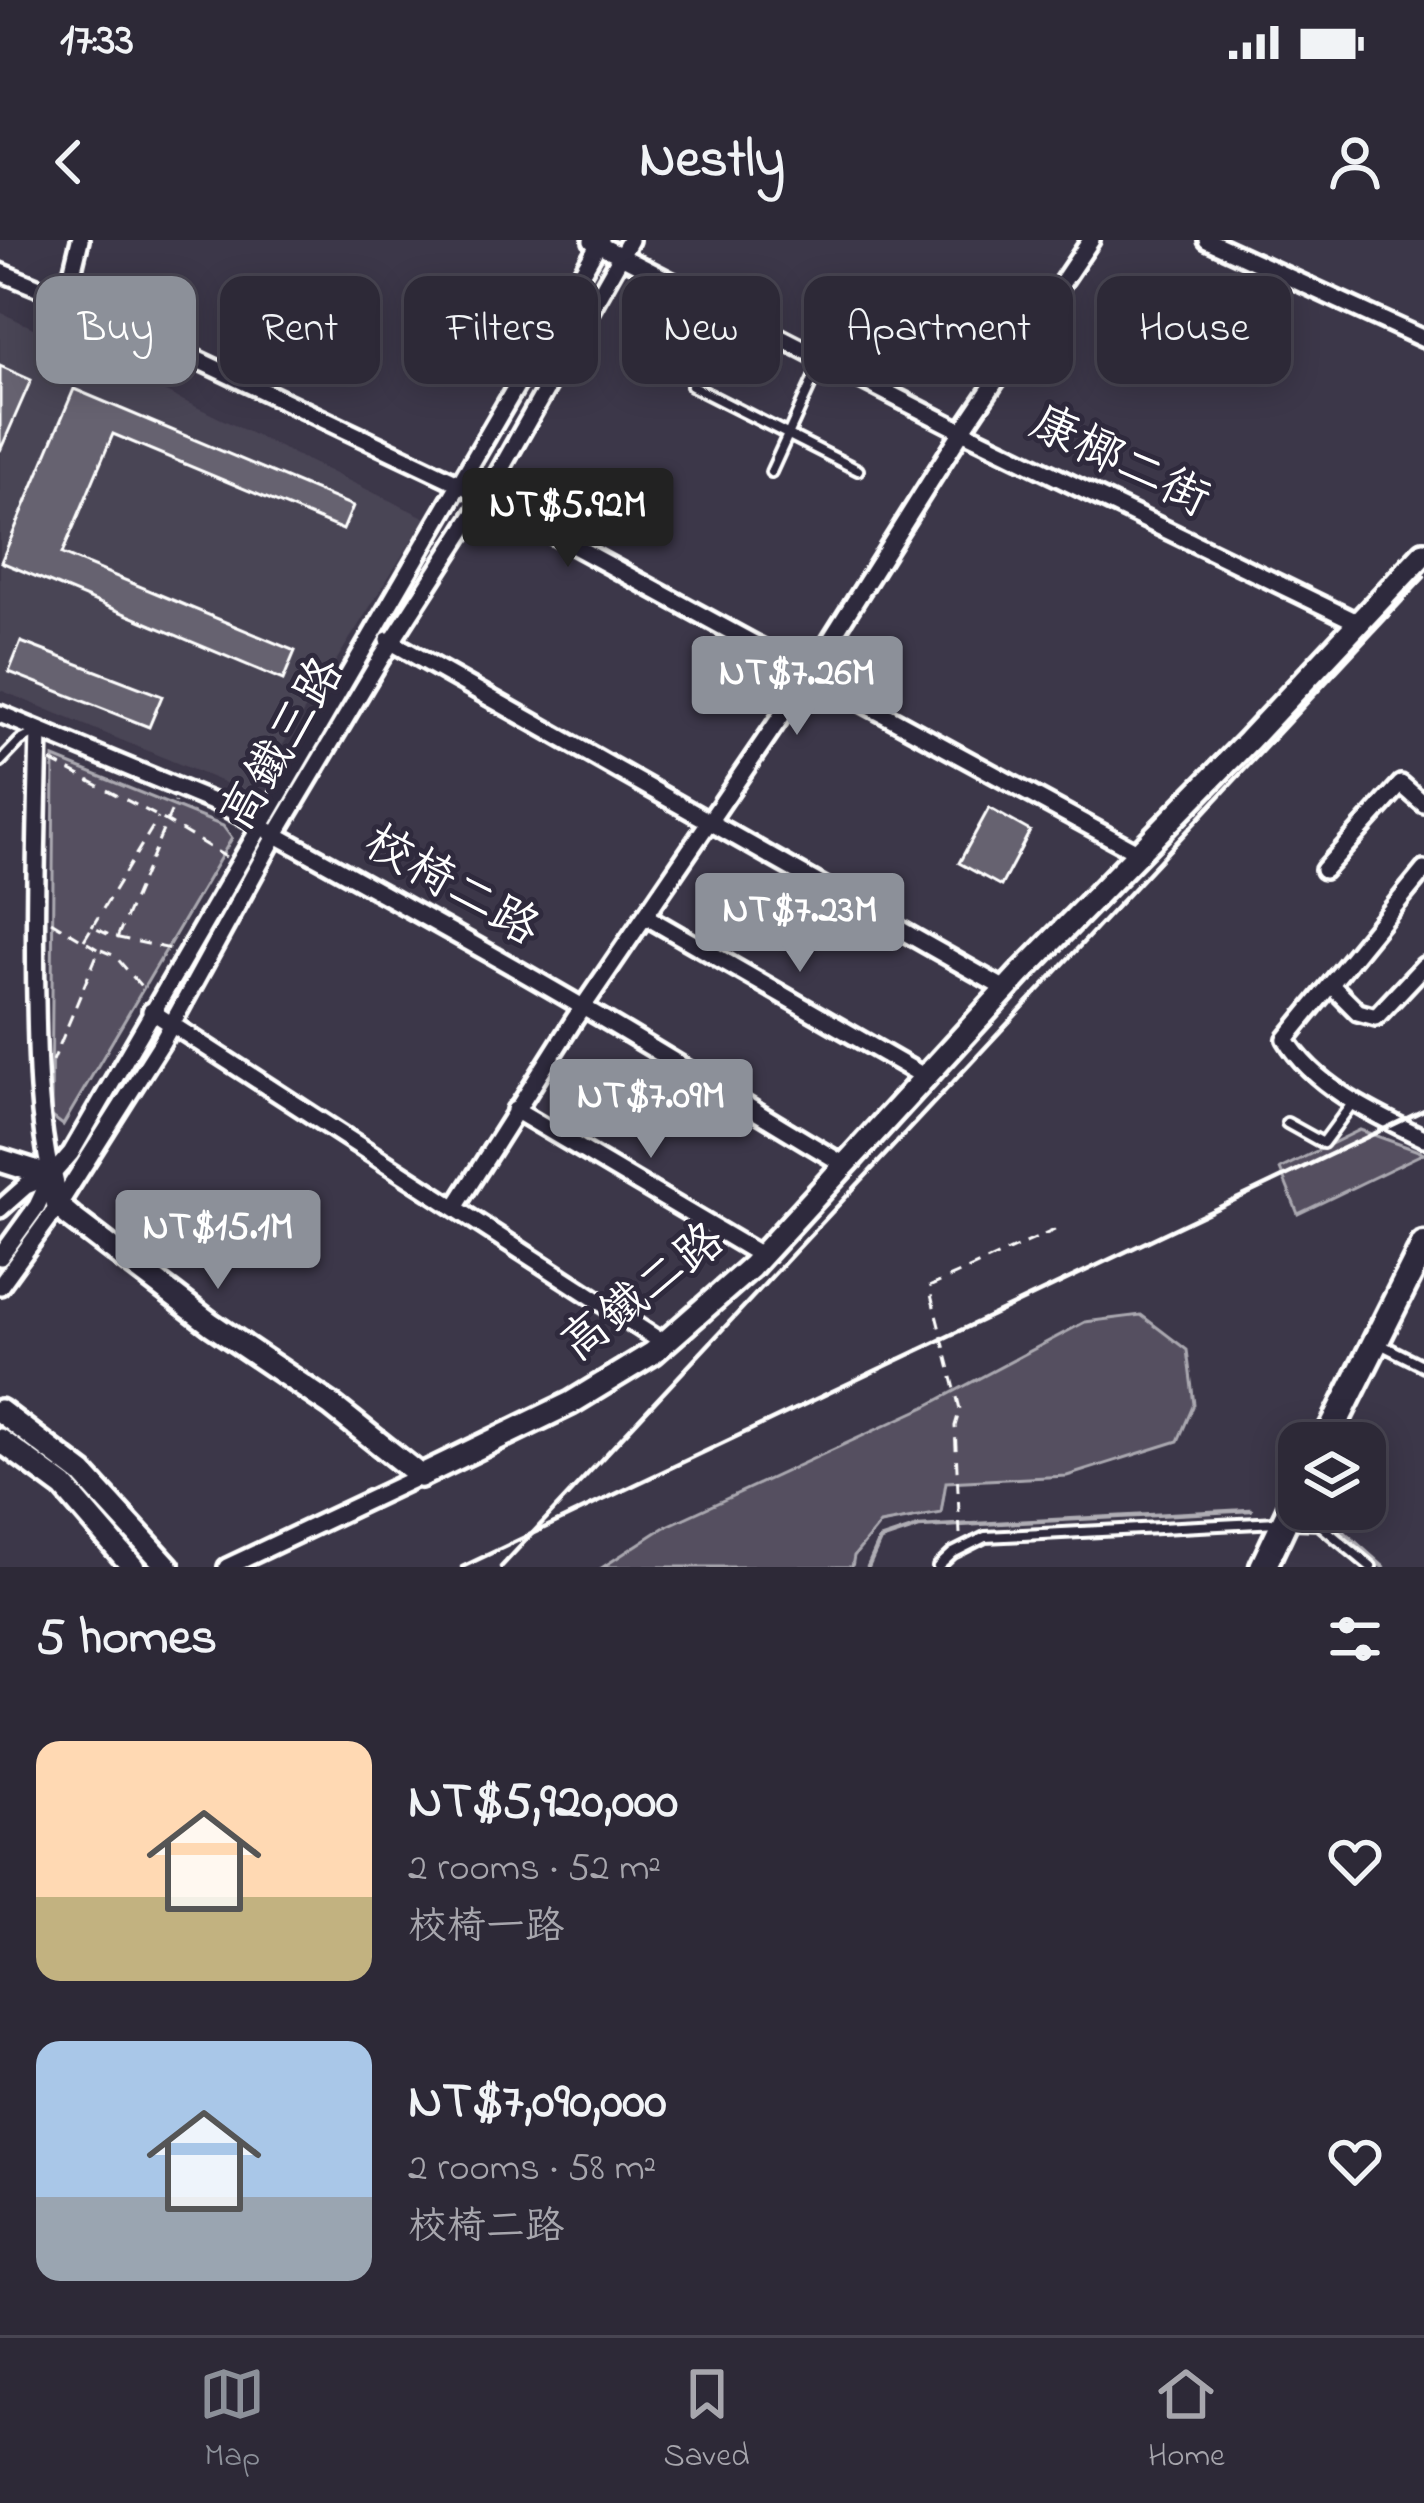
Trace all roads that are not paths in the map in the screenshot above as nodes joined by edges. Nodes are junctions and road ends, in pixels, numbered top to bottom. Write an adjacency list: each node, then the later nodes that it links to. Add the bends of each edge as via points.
1 (80, 240): 7 (street)
2 (1091, 240): 15 (street)
3 (1207, 240): 9 (street)
4 (596, 241): 5 (street, 康榔二街); 19 (street, 高鐵三路)
5 (626, 247): 10 (street, 康榔二街); 20 (street, 高鐵三路)
6 (0, 272): 8 (street)
7 (71, 276)
8 (36, 286)
9 (1424, 339)
10 (804, 348)
11 (196, 359): 19 (street)
12 (810, 384): 16 (lane)
13 (872, 384): 15 (street, 康榔二街)
14 (692, 386): 16 (lane)
15 (962, 431): 22 (street, 康榔二街); 25 (street)
16 (787, 435): 17 (lane); 18 (lane)
17 (858, 470)
18 (771, 472)
19 (460, 484): 20 (street); 23 (street, 高鐵三路)
20 (485, 497): 24 (street, 高鐵三路); 25 (street)
21 (1424, 553): 22 (street, 高鐵二路)
22 (1359, 623): 32 (street, 高鐵二路)
23 (375, 633): 24 (street); 31 (street, 高鐵三路)
24 (392, 642): 30 (street); 31 (street, 高鐵三路)
25 (811, 671): 30 (street); 32 (street)
26 (0, 714): 27 (street, 校椅二路)
27 (39, 731): 28 (lane); 31 (street, 校椅二路); 49 (street, via 38,1062)
28 (0, 762)
29 (1424, 804): 33 (street, via 1401,784)
30 (711, 820): 35 (street); 38 (street)
31 (267, 832): 39 (street, 校椅二路); 40 (street, 高鐵三路); 41 (street, 高鐵三路)
32 (1139, 853): 38 (street, 高鐵二路)
33 (1324, 870)
34 (1424, 870): 37 (street)
35 (647, 917): 39 (street); 42 (street)
36 (1424, 966): 37 (street, via 1376,1017)
37 (1330, 986): 43 (street, via 1286,1039)
38 (1006, 990): 42 (street, 高鐵二路)
39 (584, 1007): 44 (street); 48 (street, 校椅二路)
40 (151, 1011): 41 (street); 49 (street, 高鐵三路)
41 (171, 1025): 50 (street, 高鐵三路); 51 (street)
42 (927, 1078): 48 (street, 高鐵二路)
43 (1354, 1101): 45 (lane, via 1323,1143); 46 (street)
44 (515, 1110): 51 (street); 55 (street)
45 (1287, 1123)
46 (1424, 1138)
47 (0, 1160): 49 (street)
48 (844, 1165): 55 (street, 高鐵二路)
49 (51, 1176): 50 (street); 52 (street); 54 (street, 高鐵三路)
50 (58, 1206): 56 (street, 高鐵三路); 63 (street)
51 (456, 1206): 58 (street)
52 (0, 1209)
53 (1424, 1245): 57 (main road)
54 (0, 1256)
55 (762, 1256): 58 (street, 高鐵二路)
56 (0, 1286)
57 (1375, 1342): 59 (lane); 61 (main road)
58 (665, 1344): 63 (street, 高鐵二路, via 571,1403)
59 (1424, 1366)
60 (0, 1411): 68 (street, via 83,1474)
61 (1335, 1422)
62 (0, 1440): 67 (street, via 64,1487)
63 (420, 1476): 69 (street, 高鐵二路)
64 (1278, 1522): 70 (lane, via 985,1537)
65 (1279, 1530): 71 (main road)
66 (1326, 1530): 72 (lane)
67 (133, 1567)
68 (168, 1567)
69 (227, 1567)
70 (938, 1567)
71 (1264, 1567)
72 (1371, 1567)

